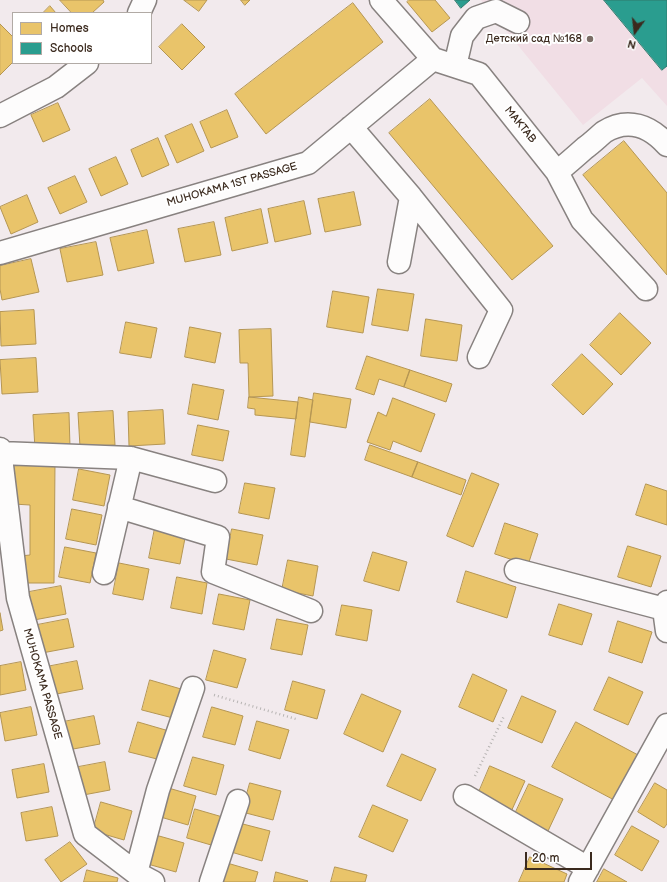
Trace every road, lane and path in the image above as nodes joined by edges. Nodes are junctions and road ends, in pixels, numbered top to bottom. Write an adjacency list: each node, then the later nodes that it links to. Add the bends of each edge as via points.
1 (145, 0): 3 (street)
2 (386, 2): 5 (street)
3 (139, 12)
4 (518, 22): 7 (street, via 496,11 476,18 462,36)
5 (433, 59): 7 (street, MAKTAB); 9 (street, MUHOKAMA 1ST PASSAGE)
6 (86, 64): 8 (street, via 56,87)
7 (455, 66): 11 (street, MAKTAB, via 479,74)
8 (0, 116)
9 (352, 127): 12 (street); 13 (street, MUHOKAMA 1ST PASSAGE, via 308,163)
10 (667, 145): 11 (street, via 641,126 619,126 604,133)
11 (557, 172): 15 (street, MAKTAB, via 582,220)
12 (411, 197): 14 (street); 16 (street, via 501,310)
13 (0, 253)
14 (399, 262)
15 (646, 289)
16 (479, 357)
17 (0, 448): 18 (street, MUHOKAMA PASSAGE)
18 (0, 453): 19 (street); 34 (street, MUHOKAMA PASSAGE, via 18,598 85,834)
19 (131, 458): 20 (street); 21 (street)
20 (215, 481)
21 (119, 507): 23 (street); 25 (street, via 218,537 213,572)
22 (516, 570): 24 (street)
23 (104, 572)
24 (665, 606): 26 (street)
25 (311, 612)
26 (667, 631)
27 (193, 688): 29 (path); 34 (street, via 158,790)
28 (504, 716): 31 (path)
29 (296, 719)
30 (667, 725): 33 (street)
31 (465, 796): 33 (street)
32 (238, 801): 35 (street)
33 (584, 875)
34 (145, 878)
35 (211, 882)

